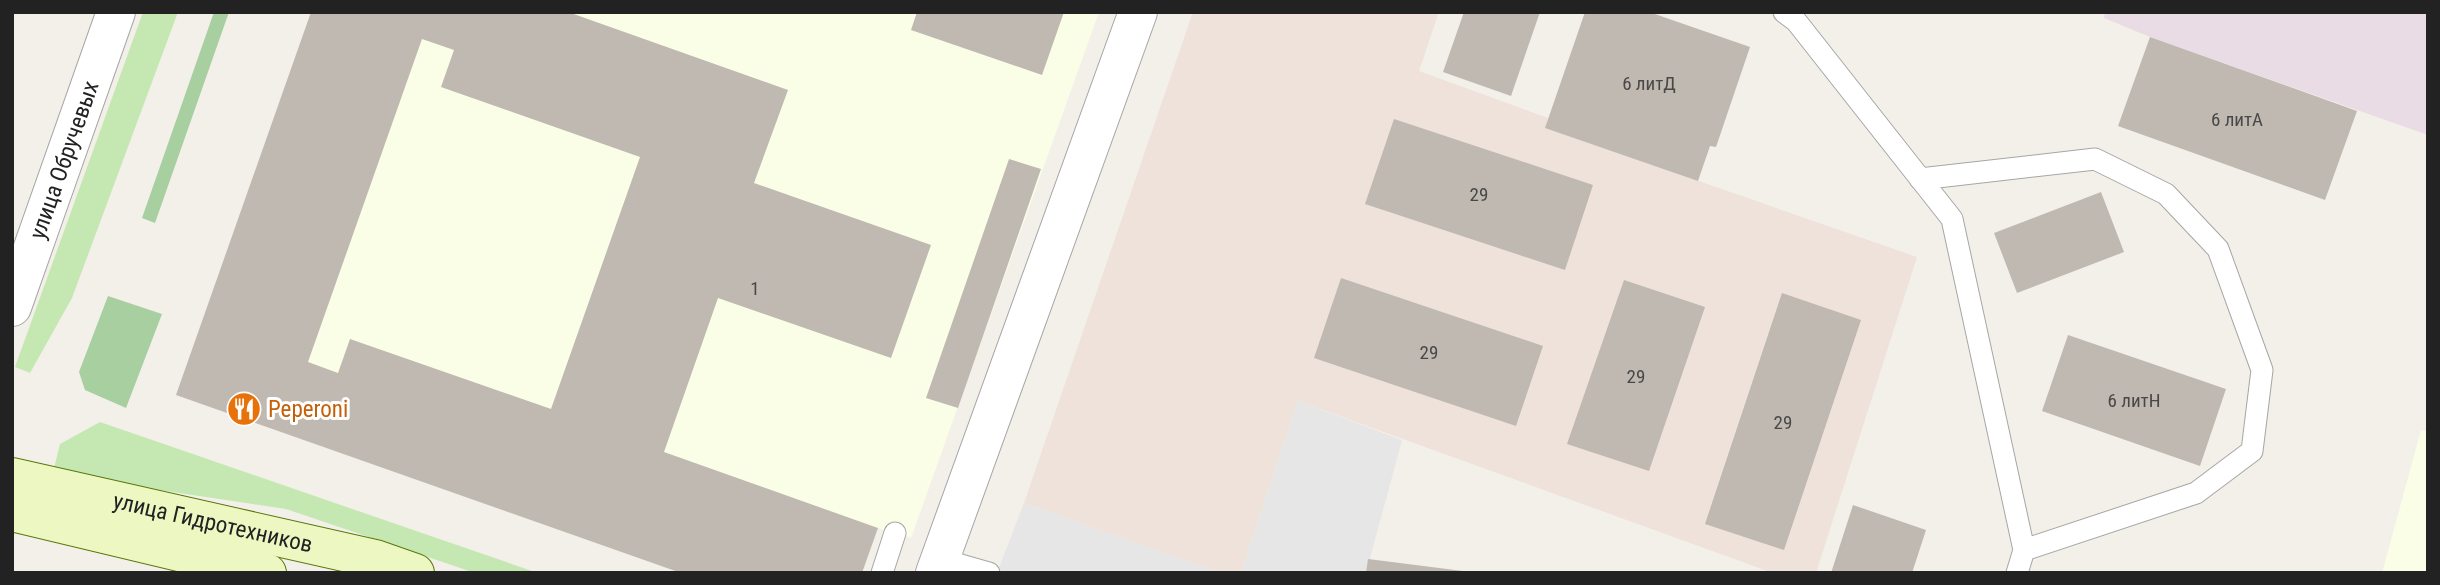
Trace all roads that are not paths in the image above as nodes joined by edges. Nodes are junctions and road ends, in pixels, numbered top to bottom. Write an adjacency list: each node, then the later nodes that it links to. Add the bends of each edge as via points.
1 (116, 12): 5 (street, улица Обручевых)
2 (1138, 12): 10 (street)
3 (1793, 15): 4 (lane)
4 (1920, 179): 9 (lane, via 1952,219); 9 (lane, via 2095,159 2166,194 2218,249 2262,370 2252,451 2196,493)
5 (12, 307)
6 (12, 477): 12 (street, улица Гидротехников, via 361,556)
7 (12, 512): 11 (street, улица Гидротехников)
8 (895, 533): 13 (lane)
9 (2024, 550): 15 (lane)
10 (938, 566): 14 (lane)
11 (267, 573)
12 (415, 573)
13 (881, 573)
14 (989, 573)
15 (2017, 573)

